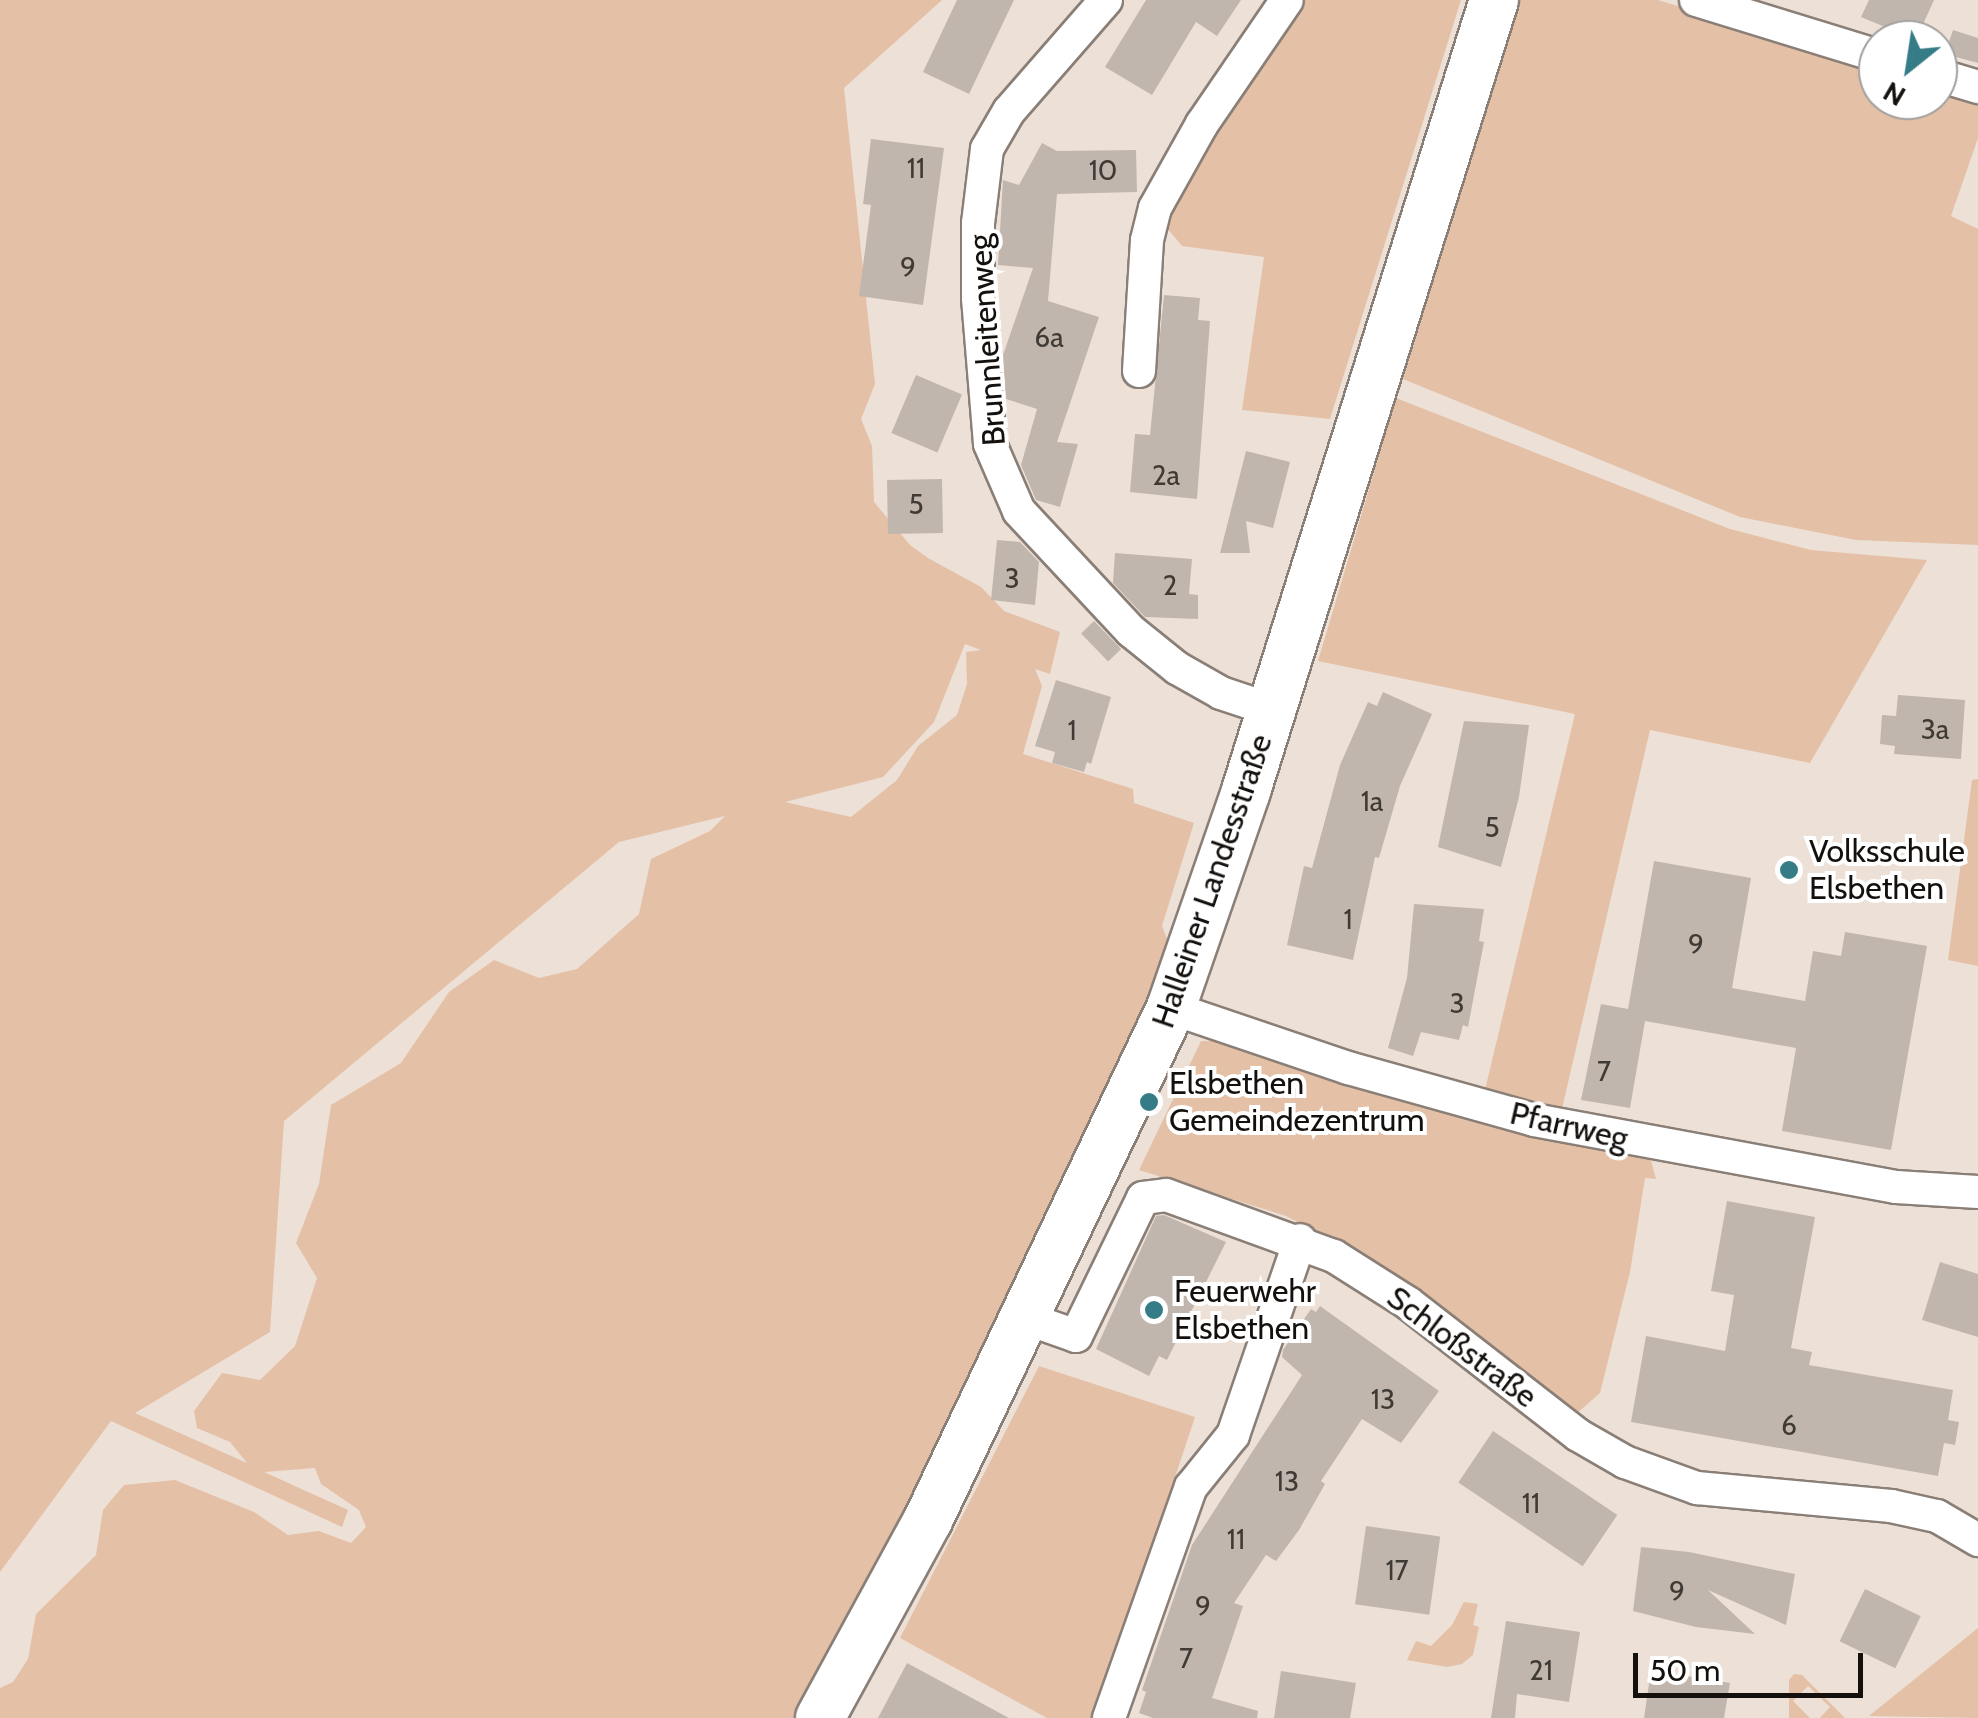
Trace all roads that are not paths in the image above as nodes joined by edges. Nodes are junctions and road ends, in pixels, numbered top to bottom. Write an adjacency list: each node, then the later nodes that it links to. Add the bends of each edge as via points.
1 (1106, 0): 7 (street, Brunnleitenweg, via 1009,111 987,149 978,298 990,444 1019,510 1131,631 1177,668)
2 (1287, 0): 6 (street, via 1202,124 1155,208)
3 (1494, 0): 7 (main road, Halleiner Landesstraße)
4 (1696, 0): 5 (street)
5 (1858, 50)
6 (1139, 371)
7 (1272, 710): 8 (main road, Halleiner Landesstraße)
8 (1171, 1008): 9 (street, Pfarrweg, via 1348,1068 1534,1120 1896,1187); 11 (main road, Halleiner Landesstraße)
9 (1978, 1192)
10 (1300, 1240): 11 (street, Schloßstraße, via 1166,1195 1143,1198 1076,1336); 12 (street, Schloßstraße, via 1408,1303 1476,1372 1602,1450 1667,1479 1697,1488 1891,1506 1936,1516); 14 (street, via 1234,1435 1191,1487)
11 (1025, 1318): 13 (main road, Halleiner Landesstraße, via 928,1520)
12 (1978, 1540)
13 (820, 1718)
14 (1108, 1718)

